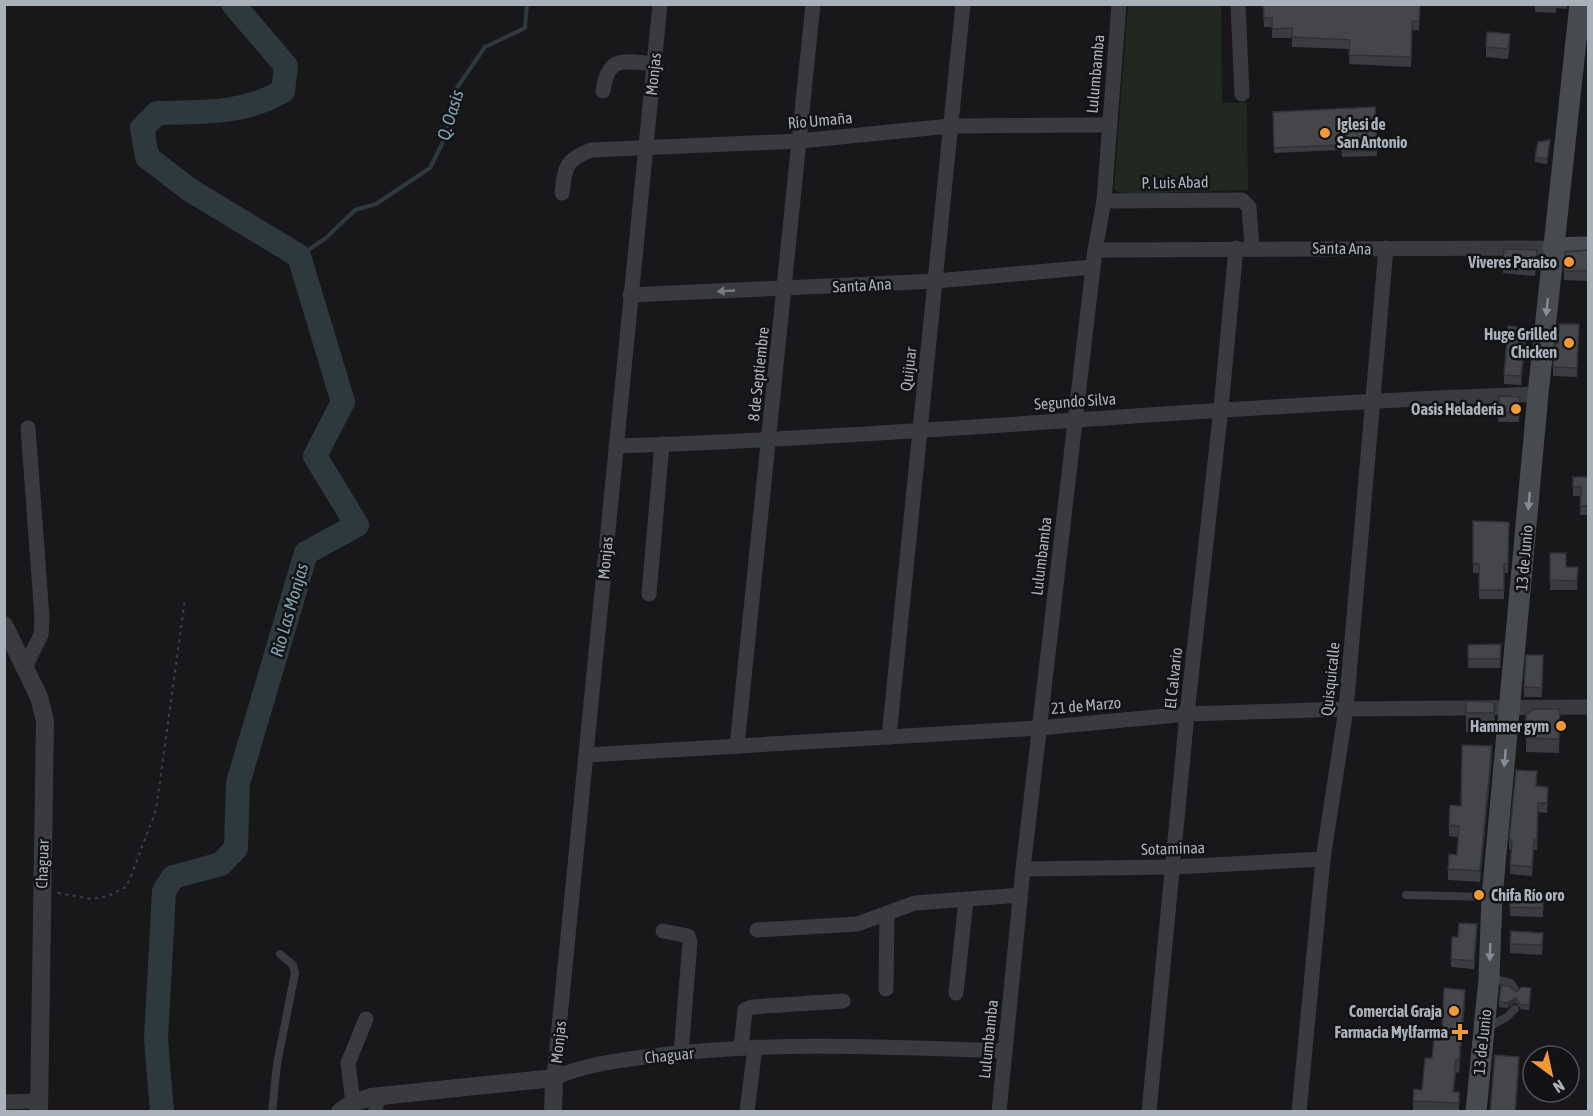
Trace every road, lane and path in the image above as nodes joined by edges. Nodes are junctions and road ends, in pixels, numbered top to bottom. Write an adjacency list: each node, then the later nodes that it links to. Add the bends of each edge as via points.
1 (660, 4): 8 (street, Monjas)
2 (813, 4): 13 (street, 8 de Septiembre)
3 (963, 4): 12 (street, Quijuar)
4 (1119, 4): 11 (street, Lulumbamba)
5 (1238, 4): 10 (street)
6 (1580, 4): 7 (main road, 13 de Junio)
7 (1583, 26): 21 (main road, 13 de Junio)
8 (655, 64): 9 (street, via 612,65 607,70); 14 (street, Monjas)
9 (603, 91)
10 (1242, 94)
11 (1108, 125): 12 (street, Río Umaña); 16 (street, Lulumbamba)
12 (950, 126): 13 (street, Río Umaña); 24 (street, Quijuar)
13 (800, 141): 14 (street, Río Umaña); 25 (street, 8 de Septiembre)
14 (645, 148): 15 (street, Río Umaña, via 579,154 565,170); 26 (street, Monjas)
15 (562, 193)
16 (1104, 201): 17 (street, P. Luis Abad, via 1242,200 1246,202); 22 (street, Lulumbamba)
17 (1252, 247): 19 (street, Santa Ana); 20 (street, Santa Ana)
18 (1588, 247): 21 (main road, Santa Ana)
19 (1236, 248): 22 (street, Santa Ana); 29 (street, El Calvario)
20 (1386, 248): 21 (street, Santa Ana); 28 (street, Quisquicalle)
21 (1553, 248): 27 (main road, 13 de Junio, one-way to 27)
22 (1095, 250): 23 (street, Lulumbamba)
23 (1093, 267): 24 (street, Santa Ana); 30 (street, Lulumbamba)
24 (936, 281): 25 (street, Santa Ana); 32 (street, Quijuar)
25 (784, 288): 26 (street, Santa Ana, one-way to 26); 33 (street, 8 de Septiembre)
26 (630, 295): 35 (street, Monjas)
27 (1538, 394): 28 (street, Segundo Silva); 40 (main road, 13 de Junio, one-way to 40)
28 (1372, 400): 29 (street, Segundo Silva); 42 (street, Quisquicalle)
29 (1221, 408): 30 (street, Segundo Silva); 43 (street, El Calvario)
30 (1075, 419): 32 (street, Segundo Silva); 44 (street, Lulumbamba)
31 (28, 428): 39 (street, via 42,617 41,635)
32 (919, 430): 33 (street, Segundo Silva); 45 (street, Quijuar)
33 (769, 441): 34 (street, Segundo Silva); 46 (street, 8 de Septiembre)
34 (662, 444): 35 (street, Segundo Silva); 36 (street)
35 (615, 446): 47 (street, Monjas)
36 (649, 594)
37 (185, 599): 51 (path, via 156,810 126,887 92,899)
38 (4, 625): 39 (street, Chaguar)
39 (26, 665): 51 (street, Chaguar, via 39,697 46,730)
40 (1510, 707): 41 (street, 21 de Marzo); 42 (street, 21 de Marzo); 54 (main road, 13 de Junio, one-way to 54)
41 (1588, 707)
42 (1346, 709): 43 (street, 21 de Marzo); 48 (street, Quisquicalle)
43 (1187, 714): 44 (street, 21 de Marzo); 49 (street, El Calvario)
44 (1040, 728): 45 (street, 21 de Marzo); 50 (street, Lulumbamba)
45 (889, 737): 46 (street, 21 de Marzo)
46 (737, 746): 47 (street, 21 de Marzo)
47 (587, 755): 71 (street, Monjas)
48 (1323, 859): 49 (street, Sotaminaa); 81 (street, Quisquicalle)
49 (1174, 867): 50 (street, Sotaminaa); 80 (street, El Calvario)
50 (1023, 869): 52 (street, Lulumbamba)
51 (41, 889): 74 (street, Chaguar)
52 (1020, 895): 55 (street); 69 (street, Lulumbamba)
53 (1406, 895): 54 (lane)
54 (1492, 897): 60 (main road, 13 de Junio, one-way to 60)
55 (966, 900): 56 (street, via 915,903); 63 (street)
56 (887, 914): 57 (street, via 857,924); 61 (street)
57 (757, 930)
58 (663, 931): 70 (street, via 688,936 690,942)
59 (280, 954): 76 (lane, via 293,965 295,973)
60 (1489, 978): 62 (lane, via 1510,983); 67 (main road, 13 de Junio)
61 (886, 989)
62 (1516, 991)
63 (956, 993)
64 (843, 1001): 68 (street, via 745,1010)
65 (1515, 1009): 67 (lane)
66 (366, 1019): 75 (street, via 348,1064)
67 (1483, 1029): 82 (main road, 13 de Junio)
68 (748, 1048): 69 (street, Chaguar, via 854,1046); 70 (street, Chaguar); 78 (street)
69 (1005, 1051): 79 (street, Lulumbamba)
70 (681, 1053): 71 (street, Chaguar, via 592,1064)
71 (554, 1078): 73 (street, Chaguar); 77 (street, Monjas)
72 (4, 1102): 74 (street)
73 (376, 1104): 75 (street, Chaguar)
74 (39, 1106)
75 (346, 1107)
76 (272, 1112)
77 (553, 1112)
78 (747, 1112)
79 (999, 1112)
80 (1149, 1112)
81 (1299, 1112)
82 (1476, 1112)

